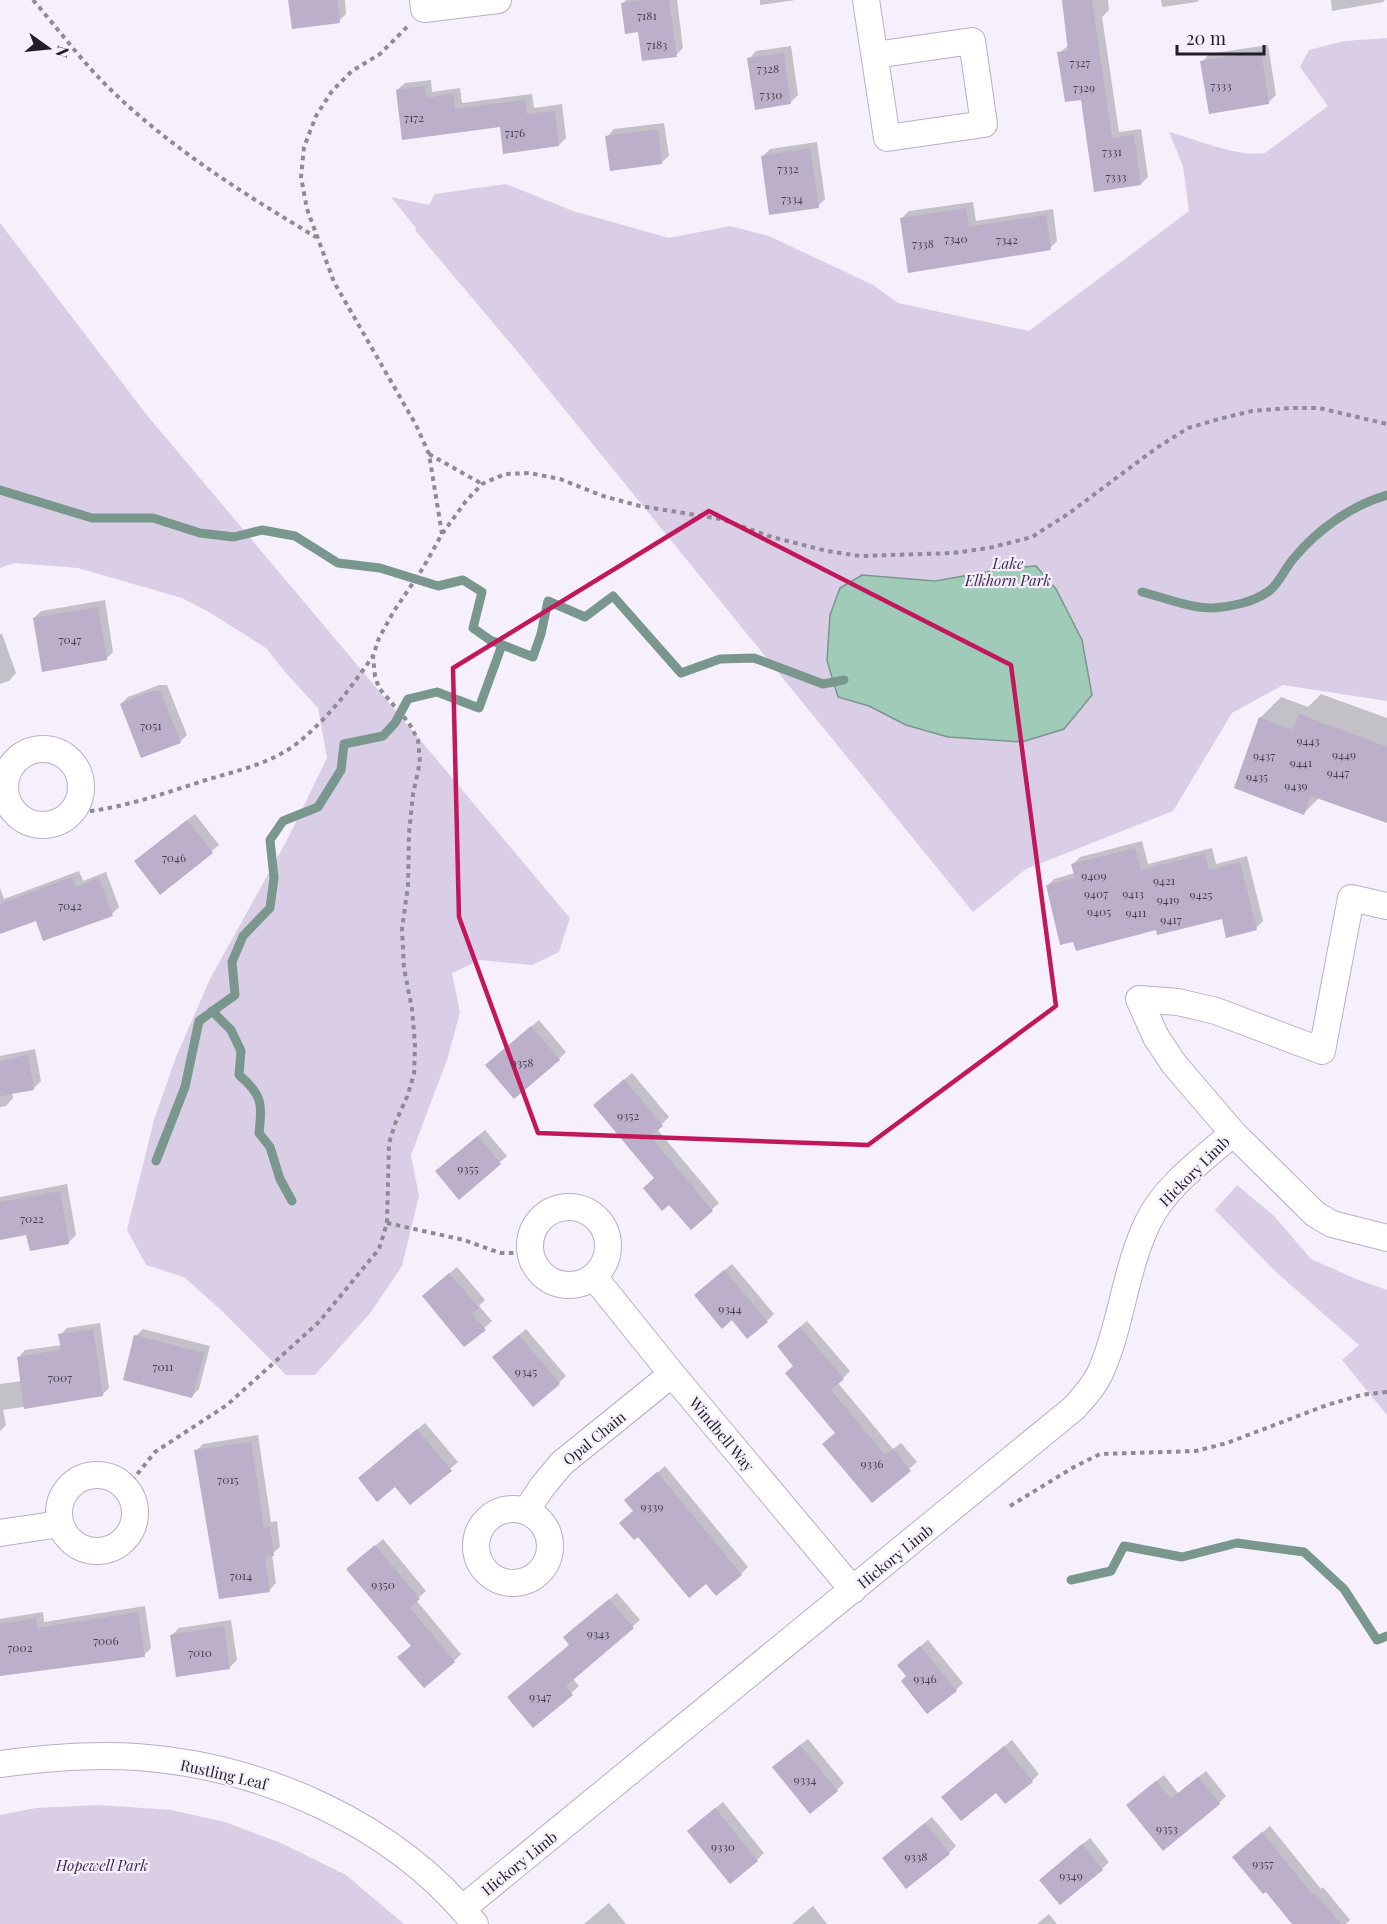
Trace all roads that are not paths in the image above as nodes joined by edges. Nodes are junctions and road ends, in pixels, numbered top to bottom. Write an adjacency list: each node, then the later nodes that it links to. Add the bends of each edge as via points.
1 (498, 0): 3 (street)
2 (866, 0): 4 (street)
3 (424, 5)
4 (875, 55): 4 (street, via 972,41 984,124 887,138)
5 (2, 784): 5 (street, via 13,811 24,821 39,826 57,824 72,813 82,787 73,762 45,748 21,756)
6 (1387, 906): 7 (street, Hickory Limb, via 1351,898 1322,1052 1216,1011 1178,1002 1139,999 1156,1037 1174,1064)
7 (1233, 1133): 8 (street, Hickory Limb, via 1315,1214 1332,1224); 14 (street, Hickory Limb, via 1177,1183 1148,1221 1100,1373 1074,1408)
8 (1387, 1238)
9 (594, 1277): 9 (street, via 608,1255 608,1240 599,1221 587,1211 573,1207 546,1214 536,1224 531,1238 530,1253 540,1273 565,1286 579,1285); 10 (street, Windbell Way)
10 (672, 1374): 11 (street, Opal Chain, via 562,1463); 14 (street, Windbell Way)
11 (526, 1511)
12 (60, 1524): 12 (street, via 66,1536 85,1550 115,1548 134,1525 134,1502 117,1481 104,1476 86,1477 65,1493 59,1509); 13 (street)
13 (0, 1533)
14 (853, 1590): 16 (street, Hickory Limb)
15 (0, 1764): 16 (street, Rustling Leaf, via 94,1756 138,1757 233,1773 279,1786 372,1833 416,1865)
16 (469, 1916)

